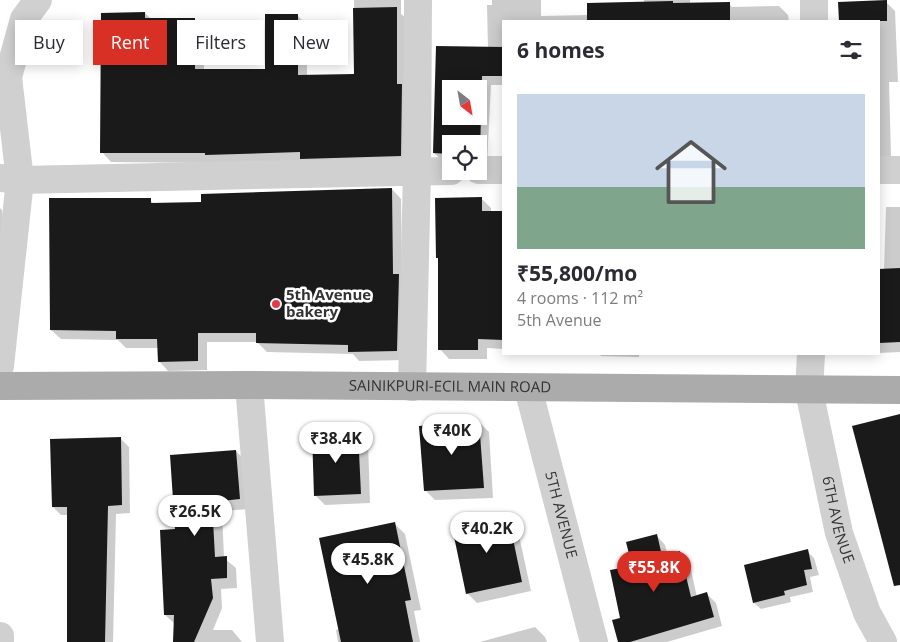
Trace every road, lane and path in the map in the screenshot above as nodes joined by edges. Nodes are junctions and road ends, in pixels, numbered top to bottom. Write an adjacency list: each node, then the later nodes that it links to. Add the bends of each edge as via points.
1 (38, 0): 5 (street, via 24,19)
2 (418, 0): 10 (street)
3 (814, 0): 4 (street)
4 (814, 20)
5 (4, 72): 12 (street)
6 (487, 170): 7 (street)
7 (502, 170)
8 (880, 170): 9 (street)
9 (900, 170)
10 (418, 171): 11 (street); 12 (street); 17 (street)
11 (442, 171)
12 (10, 179): 14 (street)
13 (811, 355): 20 (street, 6TH AVENUE)
14 (0, 366)
15 (250, 385): 16 (main road, SAINIKPURI-ECIL MAIN ROAD); 17 (main road, SAINIKPURI-ECIL MAIN ROAD); 23 (street)
16 (0, 386)
17 (412, 387): 18 (main road, SAINIKPURI-ECIL MAIN ROAD)
18 (528, 388): 20 (main road, SAINIKPURI-ECIL MAIN ROAD); 24 (street, 5TH AVENUE)
19 (900, 390): 20 (main road, SAINIKPURI-ECIL MAIN ROAD)
20 (810, 391): 25 (street, 6TH AVENUE, via 839,533 867,613)
21 (0, 636): 22 (street)
22 (0, 642)
23 (270, 642)
24 (594, 642)
25 (884, 642)

